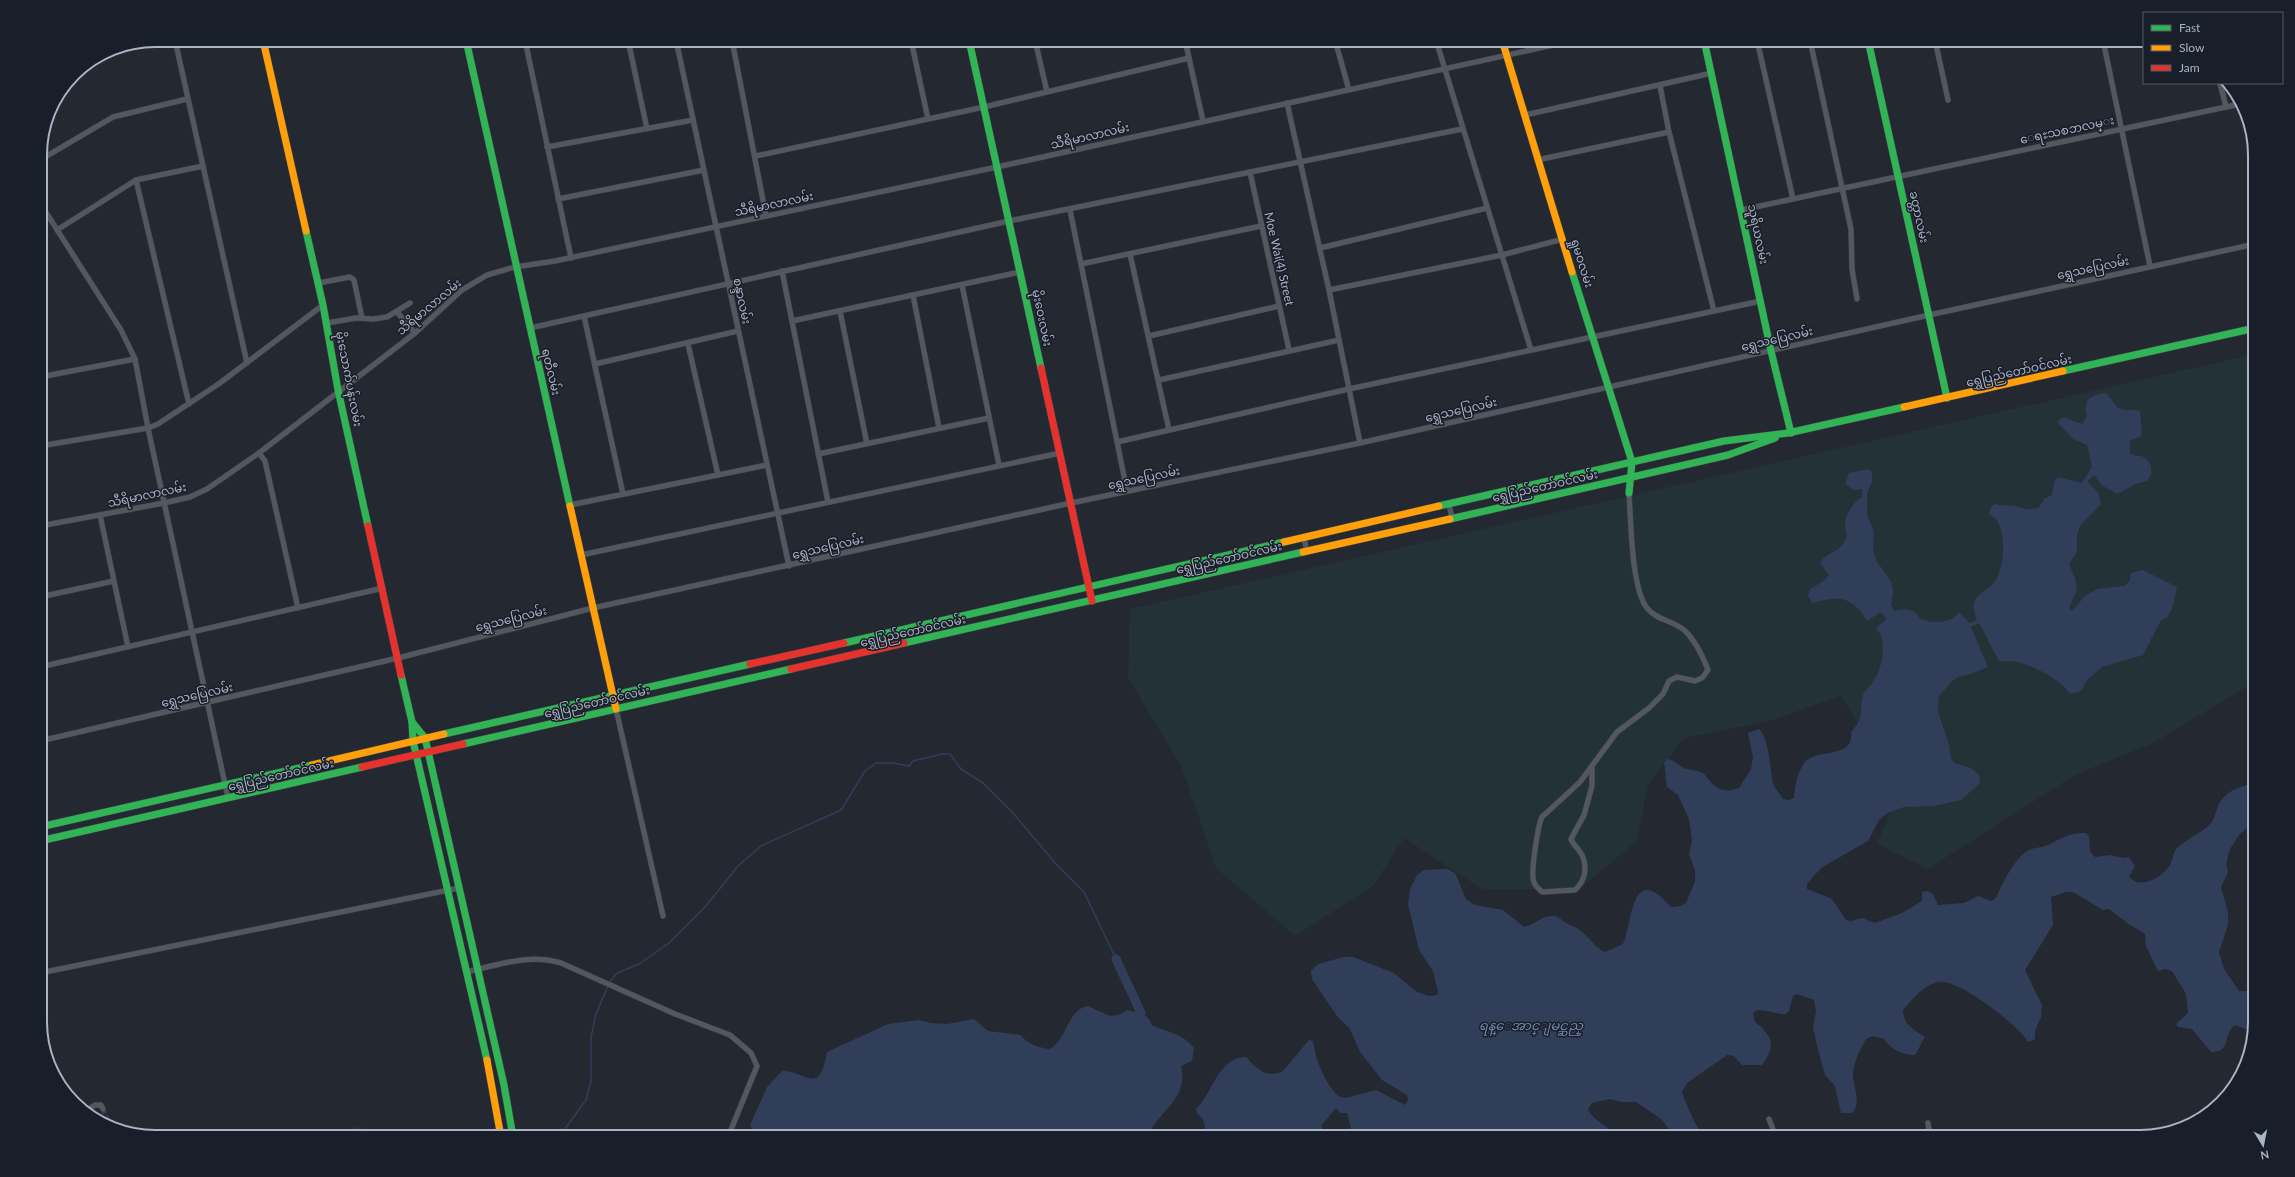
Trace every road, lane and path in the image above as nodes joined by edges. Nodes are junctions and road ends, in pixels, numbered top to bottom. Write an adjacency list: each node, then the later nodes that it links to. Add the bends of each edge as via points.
1 (176, 47): 30 (street)
2 (265, 47): 78 (street, မိုးသောက်ပန်းလမ်း)
3 (468, 47): 75 (street, ရတီလမ်း)
4 (526, 47): 44 (street)
5 (629, 47): 40 (street)
6 (677, 47): 38 (street, စန္ဒာလမ်း)
7 (733, 47): 46 (street)
8 (913, 47): 37 (street)
9 (971, 47): 34 (street, မိုးဝေးလမ်း)
10 (1037, 47): 29 (street)
11 (1187, 47): 23 (street)
12 (1337, 47): 28 (street)
13 (1438, 47): 24 (street)
14 (1504, 47): 22 (street, ရှုမဝလမ်း)
15 (1545, 47): 22 (street, သီရိမာလာလမ်း)
16 (1706, 47): 25 (street, သူရိယလမ်း)
17 (1758, 47): 57 (street)
18 (1811, 47): 55 (street)
19 (1870, 47): 53 (street, ခတ္တာလမ်း)
20 (1937, 47): 31 (street)
21 (2104, 47): 42 (street)
22 (1506, 56): 24 (street, သီရိမာလာလမ်း); 36 (street, ရှုမဝလမ်း)
23 (1189, 58): 29 (street); 39 (street)
24 (1444, 69): 28 (street, သီရိမာလာလမ်း); 41 (street)
25 (1712, 73): 27 (street); 60 (street, သူရိယလမ်း)
26 (2220, 84): 35 (street)
27 (1660, 86): 36 (street); 43 (street)
28 (1349, 90): 32 (street, သီရိမာလာလမ်း)
29 (1047, 92): 34 (street)
30 (187, 99): 45 (street, via 113,117); 49 (street)
31 (1948, 100)
32 (1287, 103): 39 (street, သီရိမာလာလမ်း); 48 (street)
33 (2236, 105): 35 (street, ေရႊသစၥာလမ္း)
34 (984, 107): 37 (street); 50 (street, မိုးဝေးလမ်း)
35 (2226, 107): 42 (street, ေရႊသစၥာလမ္း)
36 (1525, 115): 47 (street, ရှုမဝလမ်း)
37 (928, 119): 46 (street)
38 (693, 120): 40 (street); 51 (street, စန္ဒာလမ်း)
39 (1203, 121): 50 (street, သီရိမာလာလမ်း)
40 (647, 129): 44 (street)
41 (1462, 129): 48 (street); 58 (street)
42 (2122, 129): 53 (street, ေရႊသစၥာလမ္း); 74 (street)
43 (1668, 132): 47 (street); 89 (street)
44 (547, 147): 56 (street)
45 (47, 156)
46 (756, 156): 62 (street)
47 (1537, 160): 67 (street, ရှုမဝလမ်း)
48 (1301, 162): 52 (street); 69 (street)
49 (203, 166): 54 (street); 108 (street)
50 (997, 167): 62 (street, သီရိမာလာလမ်း); 63 (street, မိုးဝေးလမ်း)
51 (704, 170): 56 (street); 64 (street, စန္ဒာလမ်း)
52 (1250, 172): 59 (street); 65 (street, Moe Wai(4) Street)
53 (1899, 176): 55 (street, ေရႊသစၥာလမ္း); 91 (street, ခတ္တာလမ်း)
54 (136, 180): 66 (street); 116 (street)
55 (1840, 188): 57 (street, ေရႊသစၥာလမ္း); 83 (street, via 1851,229 1852,269)
56 (558, 199): 72 (street)
57 (1793, 199): 60 (street, ေရႊသစၥာလမ္း)
58 (1487, 208): 69 (street); 71 (street)
59 (1070, 210): 63 (street); 73 (street)
60 (1741, 210): 84 (street, သူရိယလမ်း)
61 (47, 214): 66 (street)
62 (766, 216): 64 (street, သီရိမာလာလမ်း)
63 (1009, 221): 76 (street); 77 (street, မိုးဝေးလမ်း)
64 (716, 226): 72 (street, သီရိမာလာလမ်း); 79 (street, စန္ဒာလမ်း)
65 (1261, 226): 70 (street); 87 (street, Moe Wai(4) Street)
66 (57, 230): 107 (street, via 121,330)
67 (1563, 239): 71 (street); 101 (street, ရှုမဝလမ်း)
68 (2248, 245): 74 (street, ရွှေသပြေလမ်း)
69 (1320, 248): 81 (street)
70 (1130, 254): 73 (street); 100 (street)
71 (1502, 255): 81 (street); 105 (street)
72 (571, 258): 75 (street, သီရိမာလာလမ်း)
73 (1081, 264): 122 (street)
74 (2150, 266): 91 (street, ရွှေသပြေလမ်း)
75 (515, 267): 96 (street, ရတီလမ်း); 99 (street, သီရိမာလာလမ်း, via 487,275 462,290)
76 (782, 271): 79 (street); 94 (street)
77 (1020, 272): 80 (street); 126 (street, မိုးဝေးလမ်း)
78 (318, 283): 86 (street, မိုးသောက်ပန်းလမ်း); 93 (street, via 350,277 354,280)
79 (728, 283): 92 (street); 98 (street, စန္ဒာလမ်း)
80 (962, 285): 82 (street); 117 (street)
81 (1329, 290): 102 (street)
82 (913, 295): 88 (street); 119 (street)
83 (1857, 298)
84 (1760, 302): 89 (street); 106 (street, သူရိယလမ်း)
85 (410, 303): 90 (street)
86 (323, 306): 95 (street, မိုးသောက်ပန်းလမ်း); 108 (street)
87 (1279, 306): 100 (street); 104 (street, Moe Wai(4) Street)
88 (840, 311): 94 (street); 124 (street)
89 (1714, 311): 101 (street)
90 (397, 312): 93 (street, via 373,319); 99 (street)
91 (1929, 315): 106 (street, ရွှေသပြေလမ်း); 115 (street, ခတ္တာလမ်း)
92 (584, 316): 96 (street); 109 (street)
93 (362, 318): 95 (street)
94 (792, 321): 128 (street)
95 (327, 323): 114 (street, မိုးသောက်ပန်းလမ်း)
96 (530, 328): 141 (street, ရတီလမ်း)
97 (2248, 330): 115 (street, ရွှေပြည်တော်ဝင်လမ်း)
98 (738, 331): 103 (street); 130 (street, စန္ဒာလမ်း)
99 (415, 333): 114 (street, သီရိမာလာလမ်း)
100 (1149, 336): 111 (street)
101 (1592, 337): 105 (street); 112 (street, ရှုမဝလမ်း)
102 (1339, 340): 104 (street); 113 (street)
103 (688, 344): 109 (street); 132 (street)
104 (1289, 350): 111 (street)
105 (1531, 350): 113 (street)
106 (1771, 351): 112 (street, ရွှေသပြေလမ်း); 121 (street, သူရိယလမ်း)
107 (135, 359): 110 (street); 118 (street)
108 (247, 363): 116 (street)
109 (595, 364): 136 (street)
110 (47, 376)
111 (1159, 380): 120 (street)
112 (1609, 387): 123 (street, ရွှေသပြေလမ်း); 129 (street, ရှုမဝလမ်း)
113 (1349, 389): 120 (street); 123 (street)
114 (338, 390): 127 (street, သီရိမာလာလမ်း); 152 (street, မိုးသောက်ပန်းလမ်း)
115 (1947, 398): 121 (street, ရွှေပြည်တော်ဝင်လမ်း)
116 (189, 404): 118 (street)
117 (989, 418): 119 (street); 131 (street)
118 (148, 428): 125 (street); 138 (street)
119 (940, 428): 124 (street)
120 (1169, 430): 122 (street)
121 (1790, 433): 129 (street, ရွှေပြည်တော်ဝင်လမ်း, via 1724,442); 133 (street, ရွှေပြည်တော်ဝင်လမ်း, via 1728,455)
122 (1117, 442): 134 (street)
123 (1360, 443): 134 (street, ရွှေသပြေလမ်း)
124 (867, 444): 128 (street)
125 (47, 445)
126 (1060, 452): 131 (street); 139 (street, မိုးဝေးလမ်း)
127 (259, 453): 138 (street, သီရိမာလာလမ်း, via 208,489 190,497); 155 (street, via 265,461)
128 (818, 454): 137 (street)
129 (1632, 462): 133 (street, ရှုမဝလမ်း); 140 (street, ရွှေပြည်တော်ဝင်လမ်း)
130 (767, 465): 132 (street); 142 (street, စန္ဒာလမ်း)
131 (999, 465): 137 (street)
132 (718, 475): 136 (street)
133 (1630, 477): 135 (street, ရှုမဝလမ်း); 144 (street, ရွှေပြည်တော်ဝင်လမ်း)
134 (1127, 492): 139 (street, ရွှေသပြေလမ်း)
135 (1629, 493): 170 (street, via 1636,574 1647,608 1666,622 1684,630 1708,670 1702,678 1695,681 1677,677 1669,681 1662,694 1649,708 1618,732)
136 (623, 494): 141 (street)
137 (828, 502): 142 (street)
138 (164, 503): 143 (street, သီရိမာလာလမ်း); 157 (street)
139 (1071, 503): 149 (street, ရွှေသပြေလမ်း); 151 (street, မိုးဝေးလမ်း)
140 (1449, 504): 144 (street); 146 (street, ရွှေပြည်တော်ဝင်လမ်း)
141 (570, 505): 148 (street, ရတီလမ်း)
142 (777, 513): 148 (street); 149 (street, စန္ဒာလမ်း)
143 (100, 515): 145 (street, သီရိမာလာလမ်း); 150 (street)
144 (1452, 518): 147 (street, ရွှေပြည်တော်ဝင်လမ်း)
145 (47, 525)
146 (1304, 538): 147 (street); 151 (street, ရွှေပြည်တော်ဝင်လမ်း)
147 (1307, 552): 154 (street, ရွှေပြည်တော်ဝင်လမ်း)
148 (581, 555): 156 (street, ရတီလမ်း)
149 (789, 566): 156 (street, ရွှေသပြေလမ်း)
150 (114, 581): 153 (street); 158 (street)
151 (1089, 587): 154 (street, မိုးဝေးလမ်း); 161 (street, ရွှေပြည်တော်ဝင်လမ်း)
152 (383, 588): 155 (street); 159 (street, မိုးသောက်ပန်းလမ်း)
153 (47, 595)
154 (1092, 601): 163 (street, ရွှေပြည်တော်ဝင်လမ်း)
155 (298, 608): 157 (street)
156 (593, 608): 159 (street, ရွှေသပြေလမ်း); 161 (street, ရတီလမ်း)
157 (192, 632): 158 (street); 162 (street)
158 (128, 647): 160 (street)
159 (398, 658): 162 (street, ရွှေသပြေလမ်း); 164 (street, မိုးသောက်ပန်းလမ်း)
160 (47, 665)
161 (613, 695): 163 (street, ရတီလမ်း); 165 (street, ရွှေပြည်တော်ဝင်လမ်း)
162 (207, 703): 166 (street, ရွှေသပြေလမ်း); 171 (street)
163 (616, 709): 168 (street, ရွှေပြည်တော်ဝင်လမ်း); 177 (street)
164 (412, 722): 165 (street); 167 (street, မိုးသောက်ပန်းလမ်း)
165 (424, 738): 167 (street, ရွှေပြည်တော်ဝင်လမ်း); 168 (street)
166 (47, 739)
167 (413, 741): 169 (street, မိုးသောက်ပန်းလမ်း); 171 (street, ရွှေပြည်တော်ဝင်လမ်း)
168 (428, 752): 169 (street, ရွှေပြည်တော်ဝင်လမ်း); 175 (street)
169 (416, 755): 172 (street, ရွှေပြည်တော်ဝင်လမ်း); 176 (street, မိုးသောက်ပန်းလမ်း)
170 (1592, 768): 170 (street, via 1592,786 1584,815 1571,839 1582,854 1585,872 1582,883 1575,890 1542,892 1533,882 1534,852 1539,824 1542,817)
171 (225, 784): 172 (street); 173 (street, ရွှေပြည်တော်ဝင်လမ်း)
172 (228, 798): 174 (street, ရွှေပြည်တော်ဝင်လမ်း)
173 (47, 825)
174 (47, 839)
175 (459, 888): 176 (street); 178 (street)
176 (447, 890): 179 (street); 180 (street, မိုးသောက်ပန်းလမ်း)
177 (663, 916)
178 (478, 970): 180 (street); 186 (street); 187 (street, via 531,958 546,959 730,1035 754,1058 757,1066)
179 (47, 972)
180 (466, 972): 185 (street, မိုးသောက်ပန်းလမ်း)
181 (90, 1108): 182 (street, via 101,1105)
182 (103, 1109)
183 (1769, 1119): 188 (street)
184 (1928, 1123): 189 (street)
185 (500, 1130)
186 (512, 1130)
187 (731, 1130)
188 (1773, 1130)
189 (1929, 1130)

